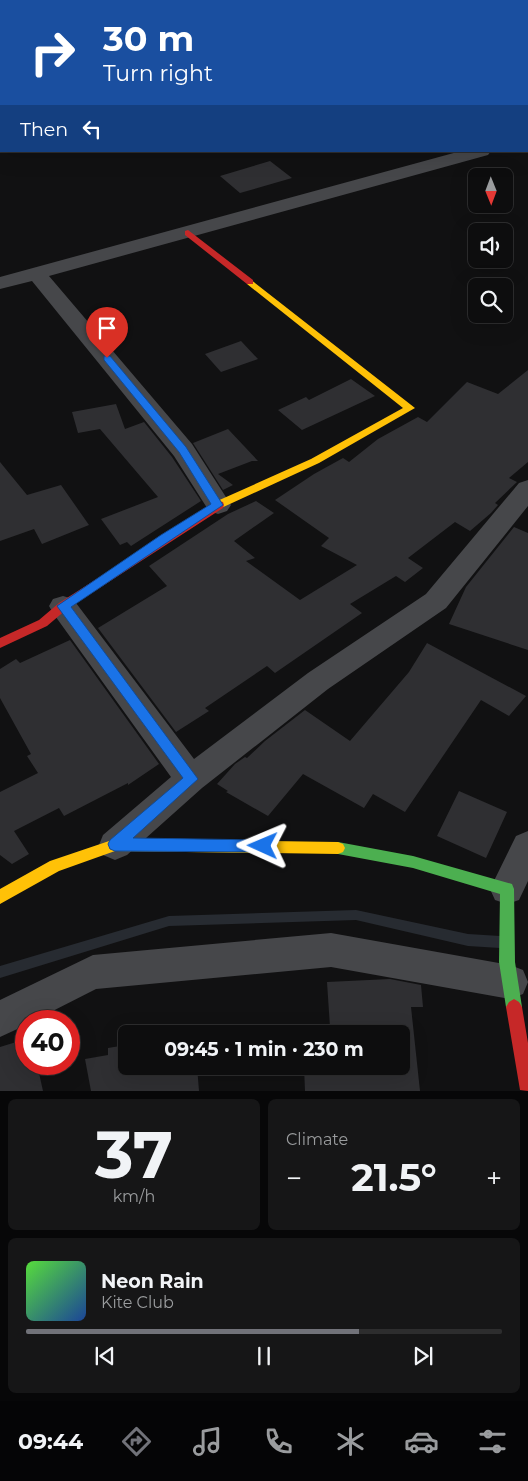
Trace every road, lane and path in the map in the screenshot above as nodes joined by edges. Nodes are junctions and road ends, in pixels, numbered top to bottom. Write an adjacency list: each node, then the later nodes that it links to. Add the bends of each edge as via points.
1 (478, 152): 2 (street)
2 (188, 233): 3 (street); 6 (street, via 410,408 314,462)
3 (36, 274): 4 (street); 6 (street, via 183,450)
4 (0, 283)
5 (528, 489): 9 (street, via 436,601 318,681)
6 (218, 505): 7 (street)
7 (63, 606): 8 (street, via 43,623); 9 (street)
8 (0, 643)
9 (191, 779): 10 (street)
10 (115, 844): 12 (street, via 342,848); 13 (street, via 55,866)
11 (528, 846): 12 (street)
12 (514, 887): 14 (street)
13 (0, 897)
14 (508, 972): 15 (street, via 330,950 93,972); 16 (street)
15 (0, 1018)
16 (528, 1090)

